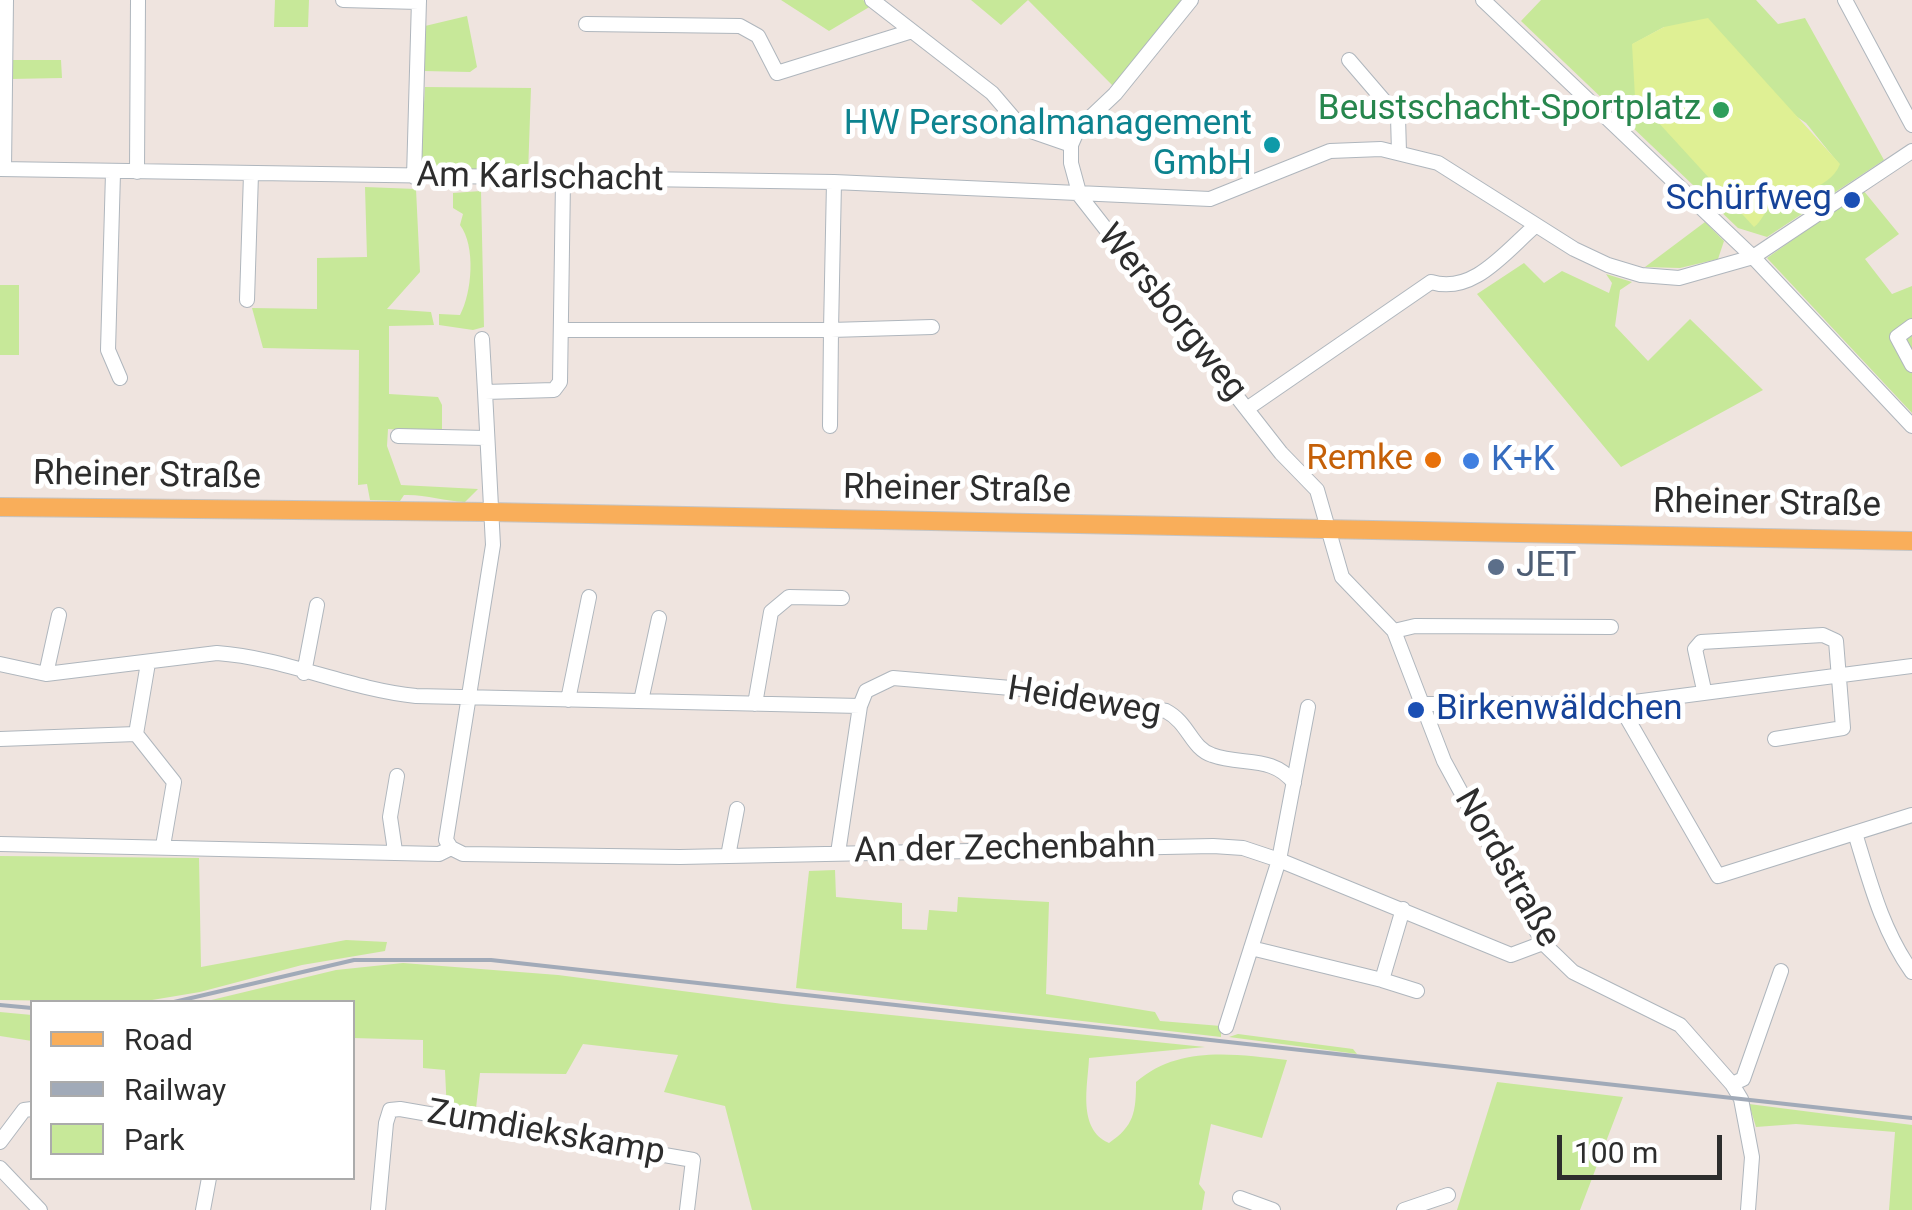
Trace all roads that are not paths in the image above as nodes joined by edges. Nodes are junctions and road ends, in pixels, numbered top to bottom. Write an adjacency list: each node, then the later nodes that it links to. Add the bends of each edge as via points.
1 (6, 0): 16 (street)
2 (138, 0): 18 (street)
3 (343, 0): 8 (street)
4 (872, 0): 10 (street)
5 (1191, 0): 13 (street)
6 (1482, 0): 25 (street)
7 (1844, 0): 12 (street)
8 (419, 1): 20 (street)
9 (586, 24): 10 (street, via 740,26 758,36 777,74)
10 (912, 31): 13 (street, via 992,93 1022,128)
11 (1349, 60): 15 (street, via 1398,116)
12 (1912, 125)
13 (1071, 144): 23 (street, Wersborgweg)
14 (1912, 151): 25 (street, Am Karlschacht)
15 (1399, 152): 23 (street, Am Karlschacht, via 1330,151 1210,199); 24 (street, Am Karlschacht, via 1438,163)
16 (2, 169): 17 (street, Am Karlschacht)
17 (113, 172): 18 (street, Am Karlschacht); 33 (street, via 108,350)
18 (137, 172): 19 (street, Am Karlschacht)
19 (251, 174): 20 (street, Am Karlschacht); 26 (street)
20 (414, 177): 21 (street, Am Karlschacht)
21 (563, 181): 22 (street, Am Karlschacht); 29 (street)
22 (834, 182): 23 (street, Am Karlschacht); 30 (street)
23 (1080, 196): 35 (street, Wersborgweg)
24 (1535, 226): 25 (street, Am Karlschacht, via 1574,250 1641,275 1679,278); 35 (street, via 1467,284 1431,282)
25 (1753, 257): 37 (street)
26 (247, 300)
27 (1912, 326): 32 (street, via 1896,337)
28 (932, 327): 30 (street)
29 (561, 330): 30 (street); 34 (street, via 558,388)
30 (831, 330): 36 (street)
31 (482, 339): 34 (street)
32 (1912, 365)
33 (120, 378)
34 (485, 392): 39 (street)
35 (1248, 408): 42 (street, Wersborgweg, via 1316,490)
36 (830, 426)
37 (1912, 426)
38 (398, 436): 39 (street)
39 (486, 438): 41 (street)
40 (0, 507): 41 (main road, Rheiner Straße)
41 (490, 512): 42 (main road, Rheiner Straße); 58 (street, via 493,545)
42 (1327, 530): 43 (main road, Rheiner Straße); 50 (street, Nordstraße, via 1342,576)
43 (1912, 541)
44 (589, 596): 59 (street)
45 (842, 598): 61 (street, via 789,597 770,612)
46 (317, 605): 54 (street)
47 (59, 615): 55 (street)
48 (660, 618): 60 (street)
49 (1611, 627): 50 (street, via 1415,626)
50 (1394, 632): 62 (street, Nordstraße)
51 (148, 663): 54 (street, via 217,653); 55 (street); 66 (street)
52 (0, 664): 55 (street)
53 (1912, 666): 56 (street)
54 (304, 673): 58 (street, via 382,693)
55 (46, 674)
56 (1839, 676): 57 (street); 57 (street, via 1836,641 1823,635 1700,642); 68 (street, via 1843,728)
57 (1704, 690): 63 (street)
58 (470, 698): 59 (street); 76 (street, via 446,840)
59 (568, 700): 60 (street)
60 (641, 701): 61 (street)
61 (756, 704): 64 (street)
62 (1421, 704): 63 (street); 82 (street, Nordstraße, via 1473,818)
63 (1618, 704): 73 (street, via 1718,876)
64 (860, 706): 70 (street, Heideweg, via 866,692 893,678 1125,701 1182,719 1199,748 1212,756 1278,766); 78 (street)
65 (1308, 707): 70 (street)
66 (136, 734): 67 (street); 75 (street, via 174,782)
67 (0, 739)
68 (1774, 739)
69 (397, 776): 77 (street, via 390,817)
70 (1294, 783): 80 (street)
71 (737, 809): 79 (street)
72 (1912, 815): 73 (street)
73 (1855, 833): 85 (street, via 1894,947)
74 (0, 844): 75 (street, An der Zechenbahn)
75 (164, 846): 77 (street, An der Zechenbahn)
76 (452, 848): 77 (street, An der Zechenbahn, via 439,854); 79 (street, An der Zechenbahn, via 464,854)
77 (395, 851)
78 (838, 852): 79 (street, An der Zechenbahn); 80 (street, An der Zechenbahn, via 1213,846)
79 (728, 856)
80 (1280, 860): 81 (street, An der Zechenbahn); 83 (street)
81 (1403, 909): 82 (street, An der Zechenbahn, via 1512,955); 86 (street)
82 (1544, 944): 89 (street, Nordstraße, via 1573,972 1680,1024)
83 (1252, 948): 86 (street); 88 (street)
84 (1781, 972): 89 (street, via 1743,1079)
85 (1912, 972)
86 (1382, 980): 87 (street)
87 (1417, 991)
88 (1226, 1027)
89 (1732, 1084): 102 (street, Nordstraße, via 1752,1157)
90 (30, 1109): 91 (street)
91 (0, 1142)
92 (0, 1168): 96 (street)
93 (209, 1180): 97 (street)
94 (1448, 1195): 101 (street)
95 (1240, 1198): 100 (street)
96 (40, 1210)
97 (203, 1210)
98 (378, 1210): 99 (street, Zumdiekskamp, via 386,1123 390,1110 400,1108 693,1160)
99 (688, 1210)
100 (1273, 1210)
101 (1404, 1210)
102 (1748, 1210)

